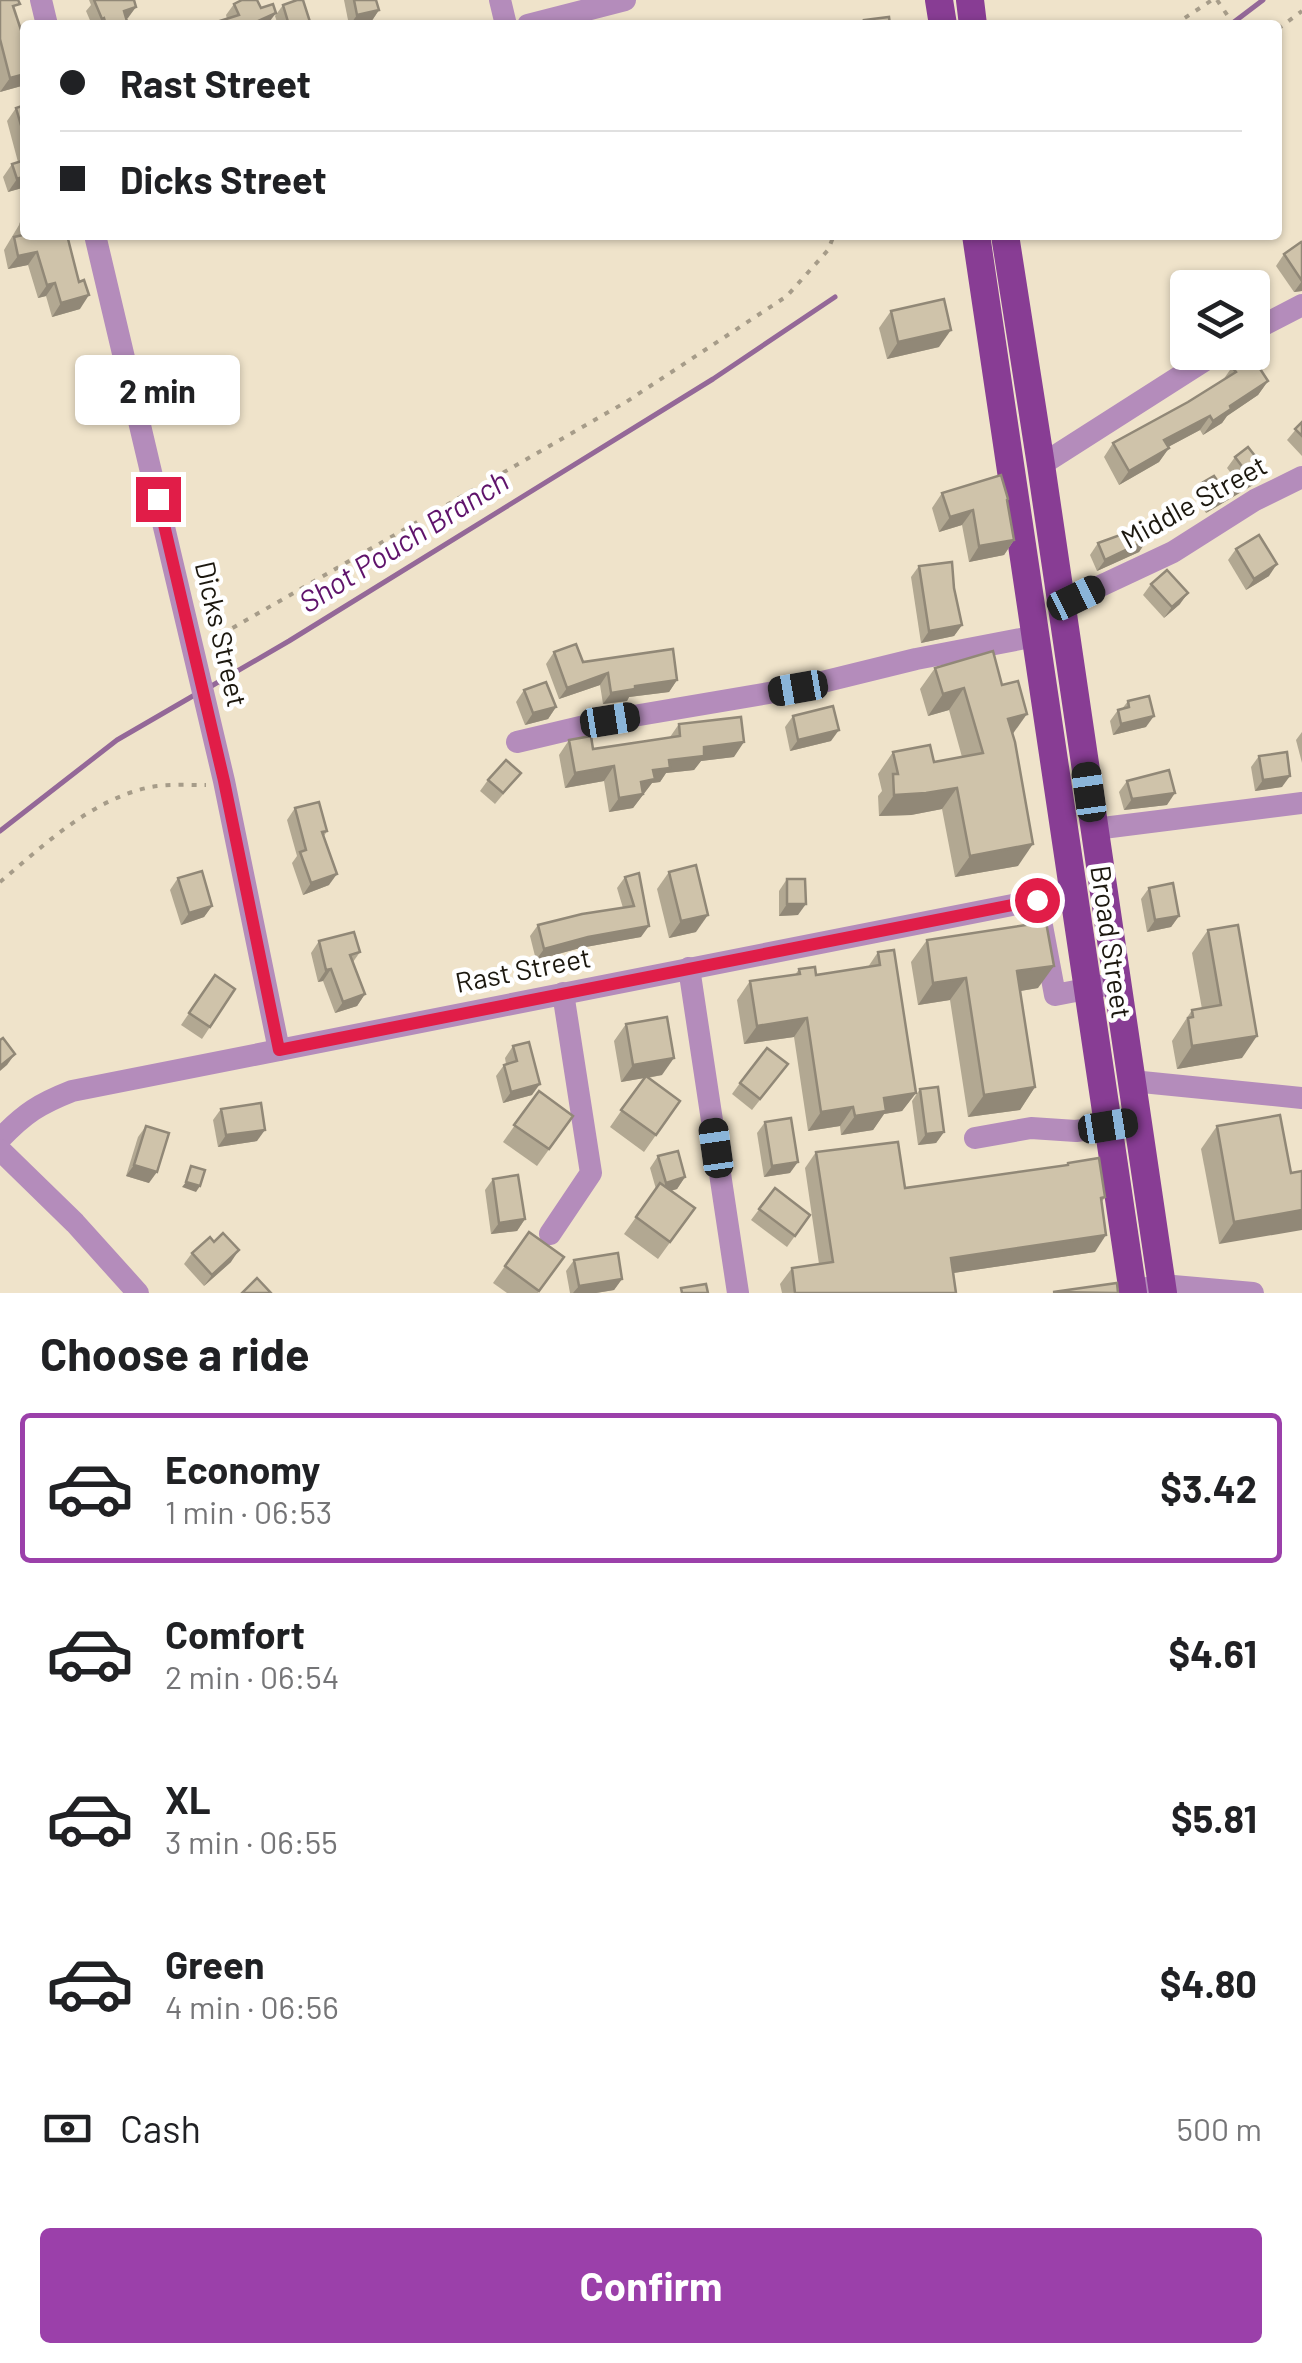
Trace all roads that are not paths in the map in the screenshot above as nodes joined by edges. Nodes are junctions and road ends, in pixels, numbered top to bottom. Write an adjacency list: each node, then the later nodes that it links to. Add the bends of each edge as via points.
1 (625, 0): 2 (street)
2 (547, 20)
3 (96, 240): 22 (street, Dicks Street, via 196,658)
4 (977, 240): 12 (main road, Broad Street)
5 (1006, 240): 9 (main road, Broad Street)
6 (1302, 305): 7 (street)
7 (1270, 322)
8 (1190, 370): 9 (street)
9 (1041, 464): 11 (main road, Broad Street)
10 (1302, 477): 11 (street, Middle Street, via 1172,552)
11 (1062, 604): 15 (main road, Broad Street)
12 (1036, 636): 13 (street); 16 (main road, Broad Street)
13 (517, 742)
14 (1302, 804): 15 (street)
15 (1094, 829): 19 (main road, Broad Street)
16 (1073, 893): 17 (street, Rast Street); 20 (main road, Broad Street)
17 (1037, 900): 18 (street, Rast Street); 20 (street, via 1055,995)
18 (689, 968): 21 (street, Rast Street); 34 (street)
19 (1117, 983): 20 (street); 23 (main road, Broad Street)
20 (1088, 989): 26 (main road, Broad Street)
21 (563, 993): 22 (street, Rast Street); 30 (street, via 592,1173)
22 (279, 1050): 28 (street, Rast Street, via 72,1090 24,1114)
23 (1132, 1081): 24 (street); 25 (main road, Broad Street)
24 (1302, 1098)
25 (1138, 1122): 26 (street); 31 (main road, Broad Street)
26 (1108, 1126): 27 (street); 32 (main road, Broad Street)
27 (975, 1138)
28 (0, 1139)
29 (0, 1150): 33 (street)
30 (550, 1234)
31 (1163, 1289): 32 (street); 35 (street)
32 (1133, 1292)
33 (138, 1293)
34 (738, 1293)
35 (1253, 1293)

